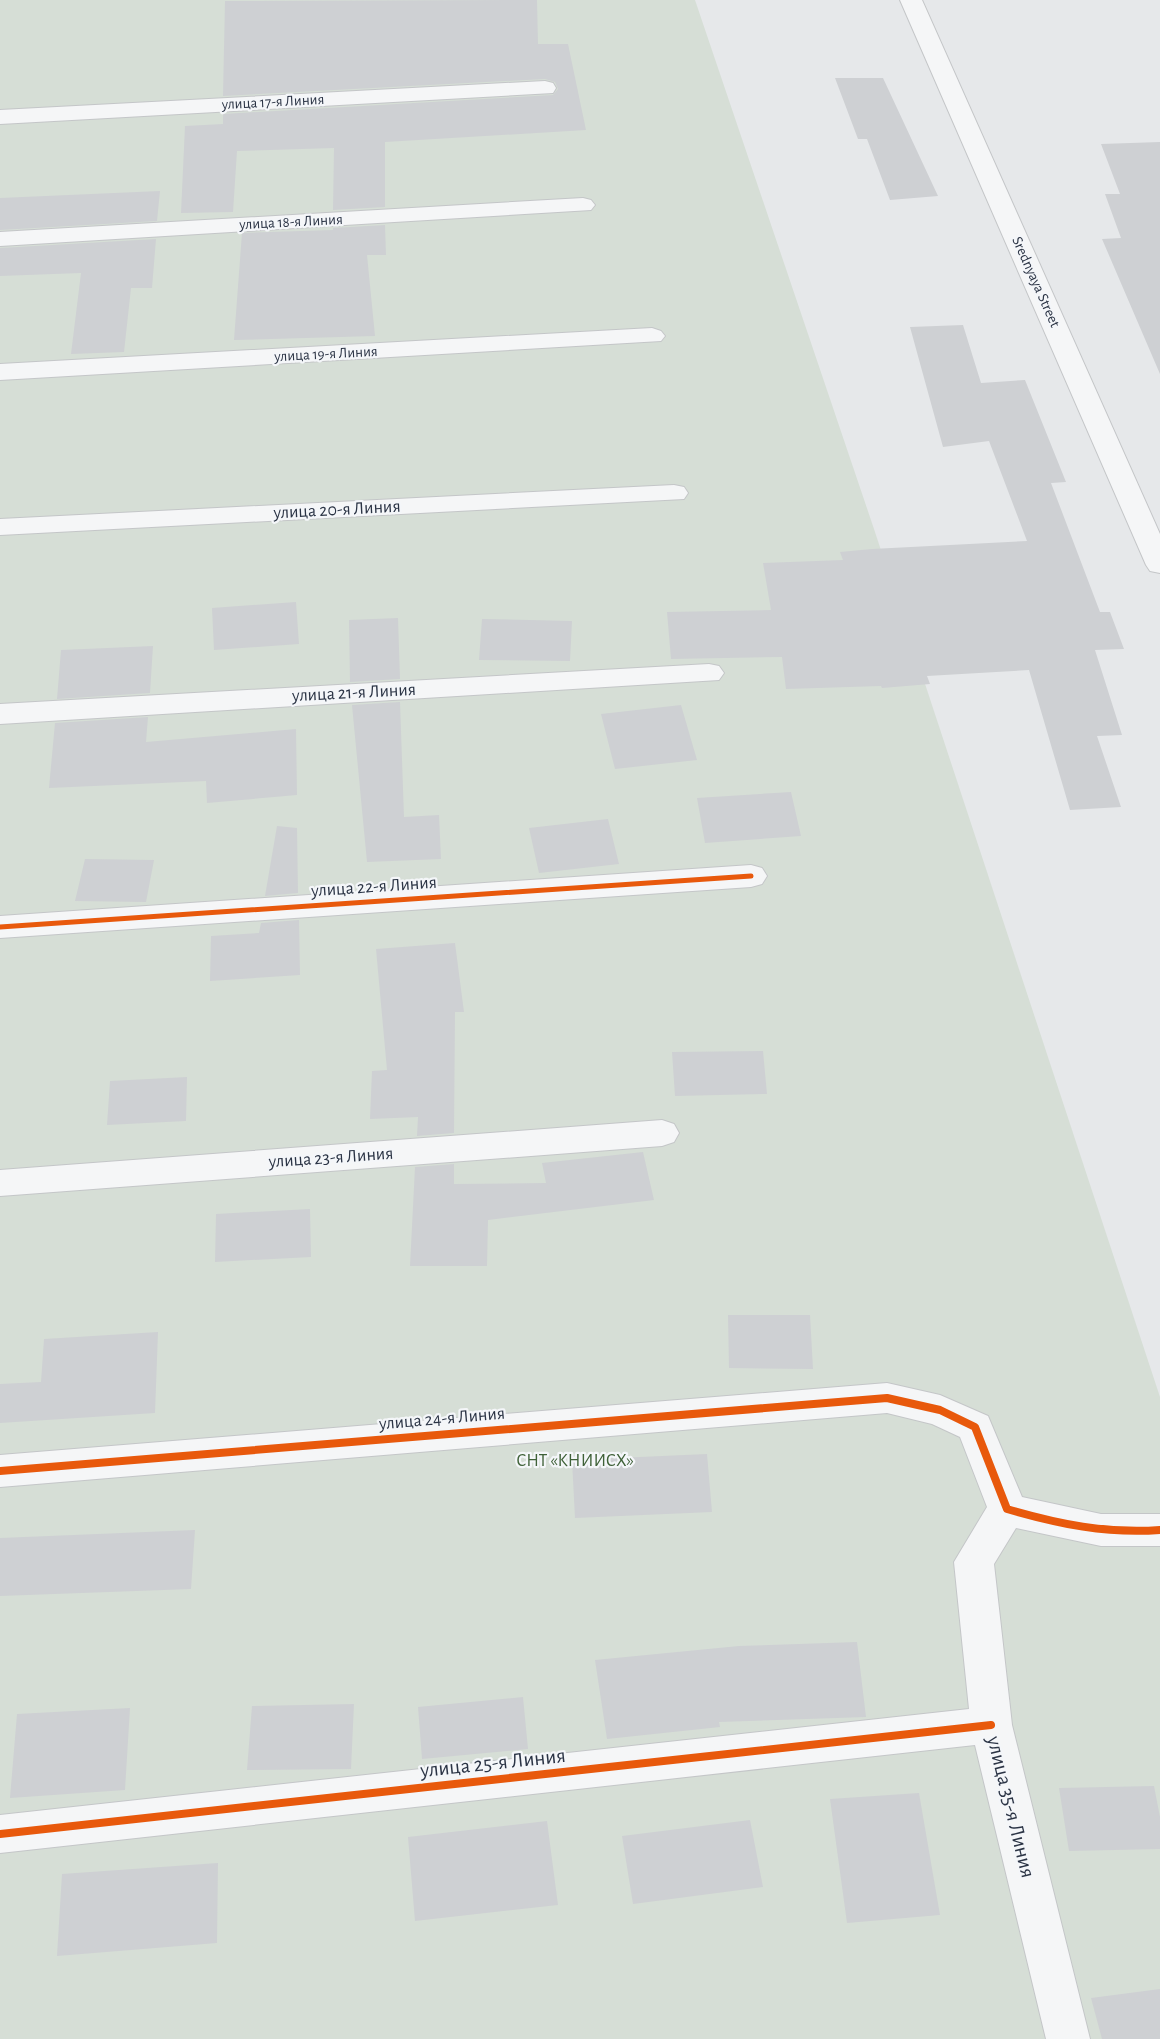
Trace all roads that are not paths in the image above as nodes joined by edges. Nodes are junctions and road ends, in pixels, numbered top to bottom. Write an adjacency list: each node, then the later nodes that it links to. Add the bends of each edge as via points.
1 (911, 0): 10 (street, Srednyaya Street)
2 (545, 88): 3 (street, улица 17-я Линия)
3 (0, 117)
4 (583, 205): 5 (street, улица 18-я Линия)
5 (0, 239)
6 (652, 336): 7 (street, улица 19-я Линия)
7 (0, 372)
8 (674, 493): 9 (street, улица 20-я Линия)
9 (0, 527)
10 (1160, 565)
11 (709, 673): 12 (street, улица 21-я Линия)
12 (0, 714)
13 (751, 876): 14 (street, улица 22-я Линия)
14 (0, 927)
15 (662, 1133): 16 (street, улица 23-я Линия)
16 (0, 1183)
17 (0, 1471): 18 (street, улица 24-я Линия, via 887,1398 940,1410 975,1428)
18 (1007, 1509): 19 (street, via 1067,1526 1134,1533); 20 (street, улица 35-я Линия, via 974,1562)
19 (1160, 1530)
20 (991, 1725): 21 (street, улица 25-я Линия); 22 (street, улица 35-я Линия)
21 (0, 1834)
22 (1068, 2039)

